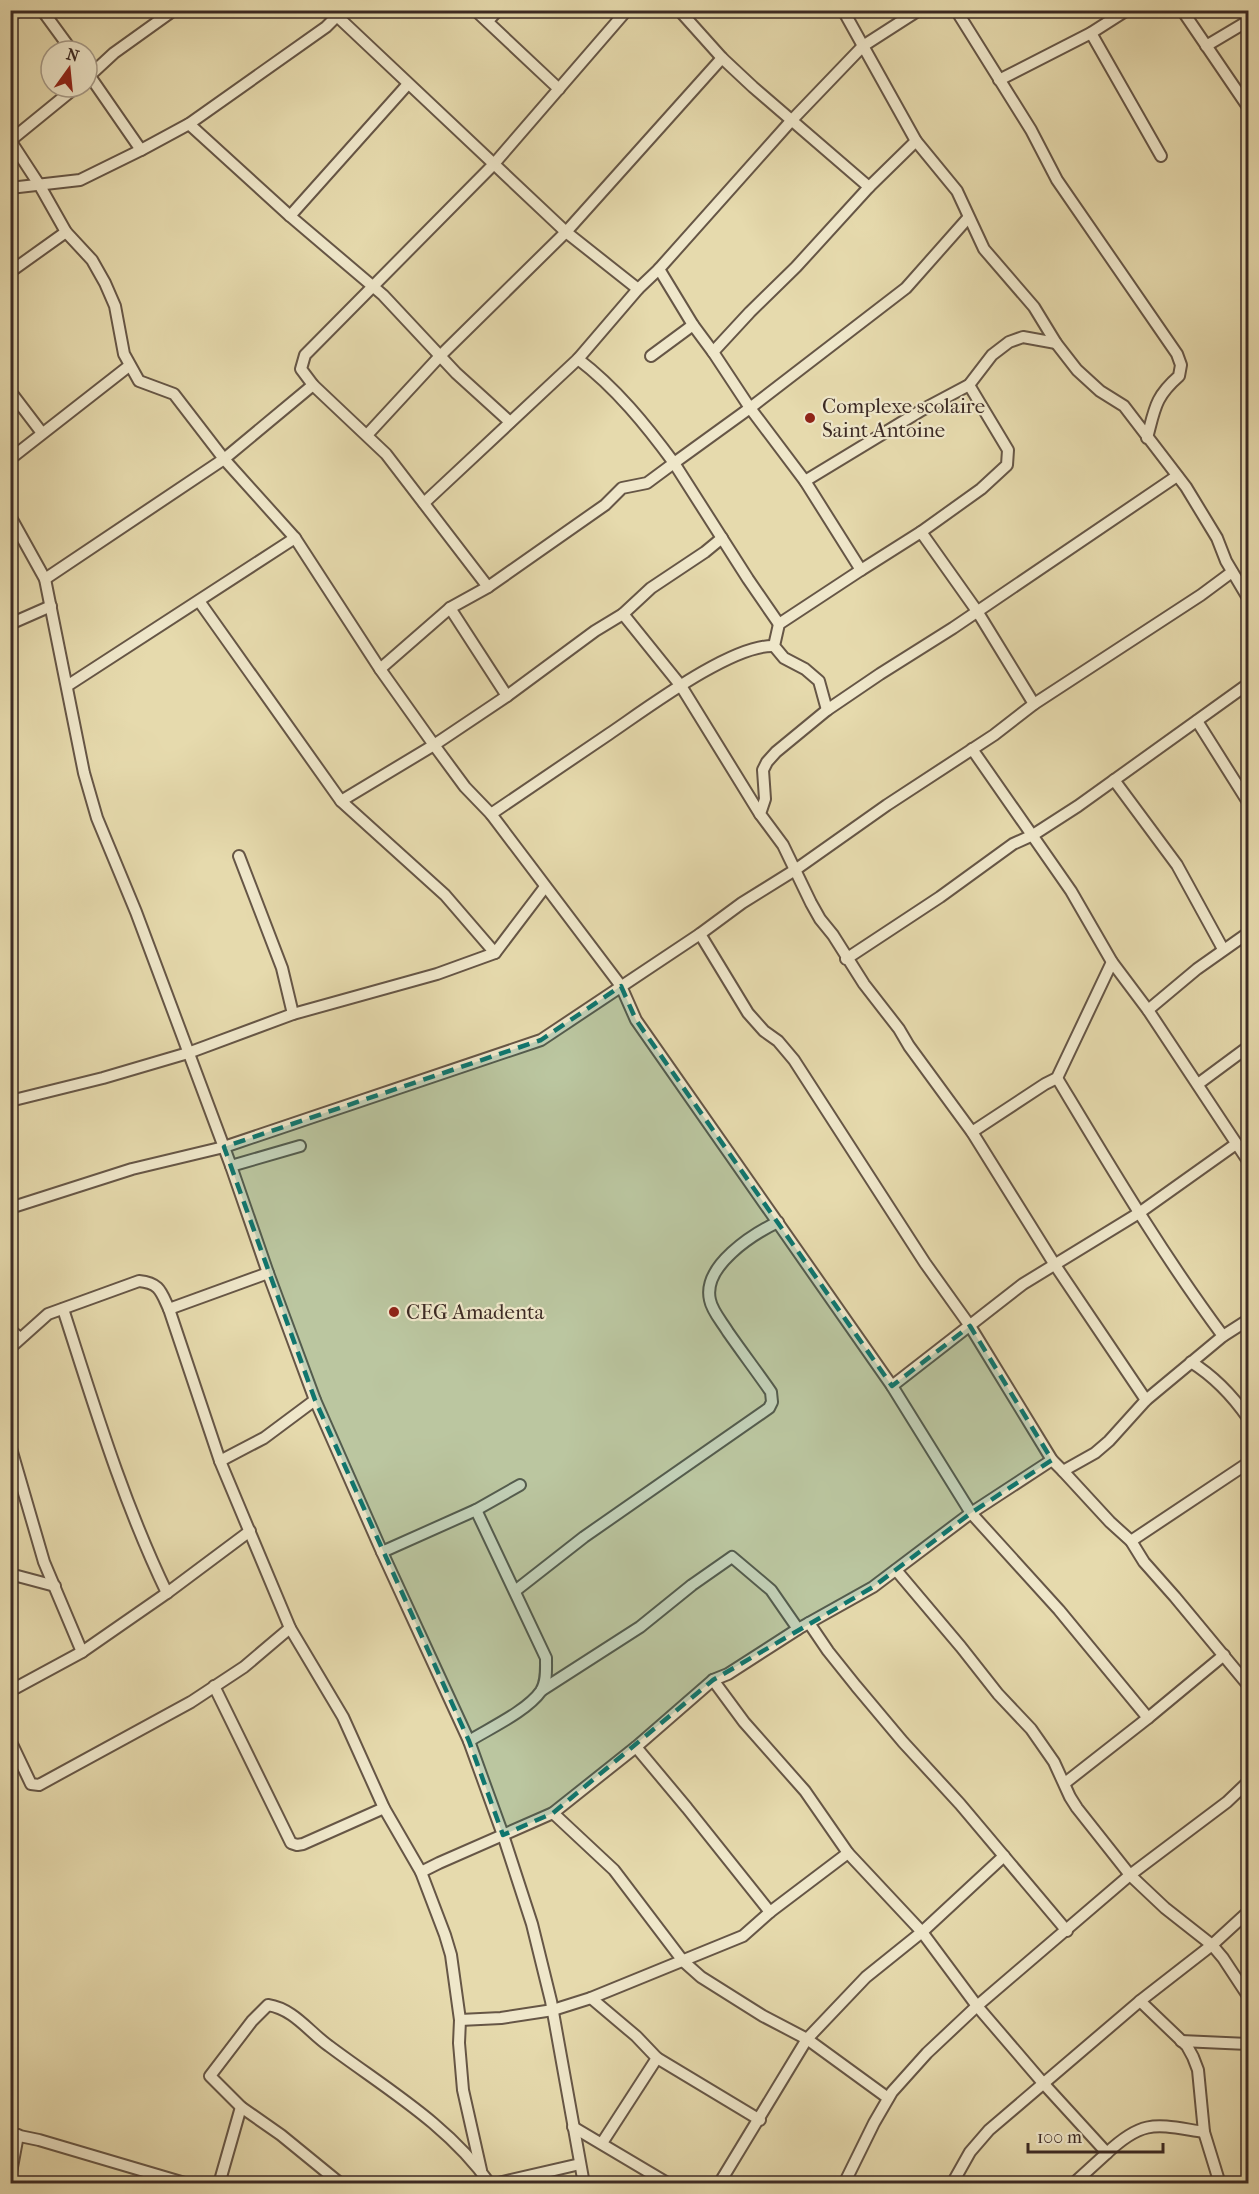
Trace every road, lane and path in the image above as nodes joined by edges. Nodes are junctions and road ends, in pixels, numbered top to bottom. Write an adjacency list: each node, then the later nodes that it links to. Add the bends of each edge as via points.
1 (19, 10): 14 (street)
2 (42, 10): 18 (street)
3 (174, 10): 22 (street)
4 (475, 10): 15 (street)
5 (498, 10): 15 (street)
6 (627, 10): 25 (street)
7 (679, 10): 21 (street)
8 (843, 10): 19 (street)
9 (919, 10): 19 (street)
10 (956, 10): 23 (street)
11 (1127, 10): 17 (street)
12 (1182, 10): 20 (street)
13 (341, 14): 24 (street); 30 (street)
14 (10, 17)
15 (488, 21): 25 (street)
16 (1248, 21): 20 (street)
17 (1091, 33): 23 (street); 34 (street)
18 (63, 39)
19 (862, 46): 29 (street); 32 (street)
20 (1206, 46): 28 (street)
21 (722, 58): 29 (street); 42 (street)
22 (99, 66)
23 (999, 80): 61 (street, via 1057,180 1178,354 1179,376 1157,401)
24 (408, 84): 35 (street); 39 (street)
25 (559, 89): 35 (street)
26 (99, 91): 33 (street)
27 (61, 99): 31 (street)
28 (1248, 107)
29 (791, 122): 37 (street); 43 (street)
30 (189, 124): 33 (street); 39 (street)
31 (11, 140): 36 (street)
32 (916, 141): 37 (street); 40 (street, via 957,191)
33 (141, 150): 36 (street, via 80,180)
34 (1161, 156)
35 (493, 165): 42 (street); 45 (street)
36 (40, 186): 38 (street); 41 (street)
37 (869, 187): 49 (street)
38 (10, 188)
39 (290, 216): 45 (street)
40 (968, 218): 48 (street, via 984,249 1034,307); 57 (street, via 906,288)
41 (66, 232): 44 (street); 53 (street, via 92,260 105,283 115,306)
42 (566, 232): 46 (street); 50 (street)
43 (659, 269): 46 (street); 47 (street)
44 (10, 272)
45 (373, 286): 50 (street); 54 (street, via 305,355 301,369)
46 (638, 289): 52 (street)
47 (693, 325): 49 (street); 51 (street)
48 (1056, 343): 55 (street, via 1023,337 1009,342 992,355); 61 (street, via 1077,370 1124,406)
49 (713, 352): 57 (street)
50 (440, 356): 58 (street); 60 (street)
51 (651, 356)
52 (578, 359): 58 (street); 64 (street, via 617,393)
53 (129, 366): 59 (street); 63 (street, via 139,381 174,394)
54 (313, 385): 60 (street); 63 (street)
55 (969, 385): 66 (street); 69 (street, via 1008,450 1006,465 981,489)
56 (10, 391): 59 (street)
57 (750, 408): 64 (street); 66 (street)
58 (510, 422): 67 (street)
59 (42, 433): 62 (street)
60 (367, 435): 67 (street)
61 (1147, 438): 65 (street)
62 (10, 459)
63 (224, 459): 70 (street); 74 (street)
64 (674, 463): 71 (street); 75 (street, via 647,483 622,488 605,505)
65 (1177, 476): 73 (street, via 1217,538); 80 (street)
66 (805, 481): 72 (street)
67 (424, 503): 75 (street)
68 (10, 516): 74 (street)
69 (921, 532): 72 (street); 80 (street)
70 (295, 538): 77 (street); 85 (street)
71 (722, 538): 81 (street, via 651,588); 83 (street)
72 (861, 570): 83 (street)
73 (1232, 572): 76 (street); 90 (street)
74 (45, 579): 78 (street)
75 (488, 587): 79 (street)
76 (1248, 598)
77 (199, 601): 87 (street); 96 (street)
78 (51, 606): 82 (street); 87 (street)
79 (450, 608): 85 (street); 89 (street)
80 (977, 611): 90 (street); 91 (street)
81 (623, 614): 88 (street); 89 (street)
82 (10, 624)
83 (779, 624): 84 (street)
84 (774, 646): 88 (street, via 749,649); 91 (street, via 784,658 819,681)
85 (380, 669): 93 (street)
86 (1248, 684): 92 (street)
87 (67, 686): 114 (street, via 97,818)
88 (681, 686): 98 (street); 99 (street)
89 (507, 696): 93 (street)
90 (1034, 704): 94 (street)
91 (827, 710): 99 (street, via 767,762)
92 (1197, 721): 95 (street); 97 (street)
93 (434, 746): 96 (street); 98 (street)
94 (972, 749): 100 (street); 102 (street)
95 (1114, 780): 100 (street); 106 (street, via 1178,865)
96 (341, 801): 107 (street, via 445,895)
97 (1248, 802)
98 (491, 814): 103 (street)
99 (760, 814): 102 (street, via 783,845)
100 (1033, 835): 108 (street, via 1013,844); 109 (street)
101 (239, 856): 112 (street, via 282,968)
102 (795, 870): 105 (street); 108 (street)
103 (545, 887): 107 (street); 110 (street)
104 (1248, 933): 106 (street)
105 (700, 934): 110 (street); 132 (street, via 748,1013 794,1060)
106 (1223, 949): 111 (street)
107 (495, 953): 112 (street, via 437,974)
108 (846, 959): 118 (street)
109 (1112, 962): 111 (street); 115 (street)
110 (621, 986): 121 (street, via 541,1040); 126 (street, via 636,1020)
111 (1148, 1010): 116 (street)
112 (294, 1014): 114 (street)
113 (1248, 1047): 116 (street)
114 (188, 1053): 117 (street); 121 (street)
115 (1057, 1078): 118 (street); 125 (street)
116 (1198, 1084): 119 (street)
117 (10, 1101)
118 (972, 1132): 127 (street)
119 (1236, 1144): 122 (street); 125 (street)
120 (300, 1146): 123 (street)
121 (224, 1147): 123 (street); 124 (street, via 132,1170)
122 (1248, 1161)
123 (231, 1166): 128 (street)
124 (10, 1208)
125 (1139, 1213): 127 (street); 134 (street)
126 (778, 1222): 138 (street); 156 (street, via 737,1248 716,1269 709,1286 717,1316 771,1392 769,1408 584,1537)
127 (1055, 1265): 132 (street, via 1023,1284); 140 (street)
128 (268, 1274): 130 (street); 139 (street)
129 (63, 1309): 130 (street, via 139,1281 152,1282); 135 (street, via 48,1314); 157 (street, via 116,1470 145,1548)
130 (169, 1310): 144 (street)
131 (1248, 1320): 134 (street)
132 (970, 1326): 138 (street); 143 (street)
133 (10, 1330): 135 (street)
134 (1223, 1336): 137 (street)
135 (20, 1338): 136 (street)
136 (10, 1348)
137 (1191, 1362): 140 (street); 141 (street, via 1218,1381)
138 (892, 1386): 149 (street)
139 (315, 1400): 144 (street, via 264,1438); 152 (street)
140 (1146, 1400): 146 (street, via 1095,1453)
141 (1248, 1418)
142 (10, 1445): 155 (street, via 44,1562)
143 (1052, 1460): 146 (street); 149 (street)
144 (220, 1461): 150 (street)
145 (1248, 1463): 151 (street)
146 (1063, 1471): 151 (street)
147 (520, 1485): 148 (street)
148 (476, 1510): 152 (street); 156 (street)
149 (971, 1513): 153 (street); 168 (street, via 1059,1610)
150 (250, 1531): 157 (street); 159 (street)
151 (1131, 1541): 162 (street, via 1144,1562)
152 (382, 1552): 170 (street)
153 (896, 1570): 158 (street, via 854,1599); 173 (street, via 1031,1729)
154 (10, 1574): 155 (street)
155 (55, 1586): 161 (street)
156 (515, 1591): 166 (street, via 546,1658)
157 (167, 1593): 161 (street)
158 (808, 1623): 160 (street); 178 (street, via 856,1686)
159 (290, 1628): 165 (street, via 244,1667); 174 (street, via 343,1717)
160 (798, 1629): 163 (street); 166 (street, via 771,1590 732,1557 640,1627)
161 (82, 1652): 167 (street)
162 (1224, 1655): 164 (street); 168 (street)
163 (713, 1680): 171 (street); 177 (street, via 805,1791)
164 (1248, 1685)
165 (214, 1686): 169 (street, via 39,1785 32,1784); 174 (street, via 291,1843 303,1844)
166 (542, 1690): 170 (street, via 518,1711)
167 (10, 1691)
168 (1148, 1718): 173 (street)
169 (10, 1740)
170 (469, 1741): 176 (street)
171 (636, 1747): 175 (street); 181 (street)
172 (1248, 1782): 180 (street)
173 (1065, 1783): 180 (street, via 1077,1808)
174 (384, 1808): 179 (street)
175 (553, 1813): 176 (street); 186 (street, via 614,1870)
176 (503, 1835): 179 (street); 191 (street, via 532,1924)
177 (848, 1853): 181 (street); 184 (street)
178 (1004, 1856): 183 (street); 184 (street)
179 (421, 1872): 192 (street, via 451,1955)
180 (1130, 1875): 183 (street); 185 (street)
181 (770, 1912): 186 (street, via 743,1936)
182 (1248, 1912): 185 (street)
183 (1067, 1931): 190 (street)
184 (922, 1932): 190 (street); 193 (street, via 866,1977)
185 (1212, 1945): 187 (street); 189 (street)
186 (683, 1961): 188 (street); 193 (street, via 719,1990)
187 (1248, 1996)
188 (591, 1998): 191 (street); 196 (street)
189 (1140, 2001): 194 (street); 197 (street)
190 (977, 2006): 197 (street); 198 (street, via 905,2076)
191 (552, 2010): 192 (street); 201 (street)
192 (460, 2020): 207 (street, via 463,2090)
193 (807, 2039): 198 (street); 200 (street)
194 (1181, 2041): 195 (street); 202 (street, via 1198,2070)
195 (1248, 2044)
196 (657, 2058): 200 (street); 204 (street)
197 (1043, 2083): 205 (street); 217 (street, via 989,2130 970,2152)
198 (888, 2098): 209 (street)
199 (241, 2107): 207 (street, via 210,2076 252,2021 272,2005 296,2017 324,2043 424,2114); 211 (street); 212 (street)
200 (760, 2120): 216 (street)
201 (573, 2127): 204 (street); 206 (street)
202 (1204, 2132): 205 (street, via 1146,2127 1133,2132); 219 (street)
203 (14, 2135): 208 (street); 210 (street)
204 (602, 2143): 215 (street)
205 (1107, 2153): 218 (street)
206 (580, 2164): 213 (street); 214 (street)
207 (481, 2170): 213 (street)
208 (10, 2178)
209 (848, 2182)
210 (188, 2184)
211 (219, 2184)
212 (340, 2184)
213 (493, 2184)
214 (584, 2184)
215 (669, 2184)
216 (719, 2184)
217 (952, 2184)
218 (1073, 2184)
219 (1220, 2184)

